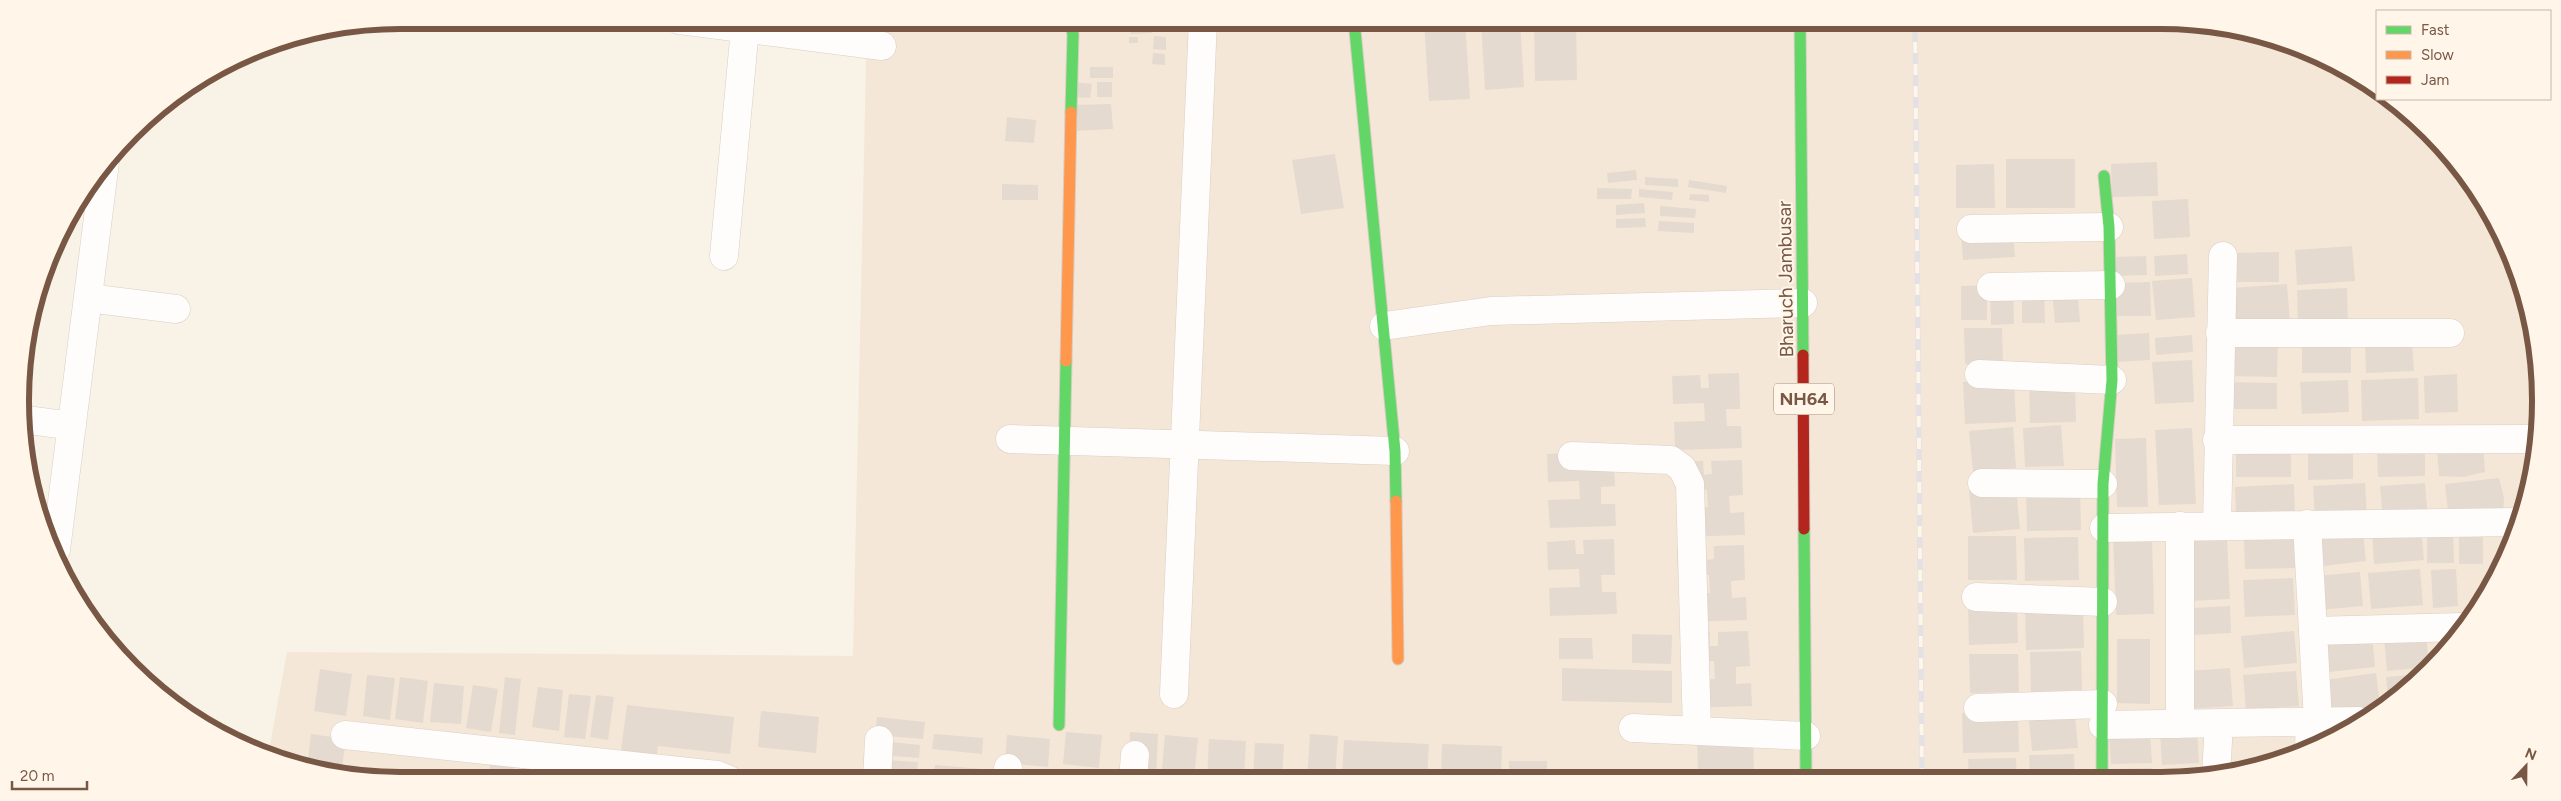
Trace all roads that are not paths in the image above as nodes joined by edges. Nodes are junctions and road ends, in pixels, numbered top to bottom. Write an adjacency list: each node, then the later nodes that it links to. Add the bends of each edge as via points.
1 (745, 29): 12 (street)
2 (753, 29): 7 (street)
3 (1072, 29): 29 (main road)
4 (1203, 29): 30 (street)
5 (1355, 29): 19 (main road)
6 (1800, 29): 17 (main road, Bharuch Jambusar / NH64)
7 (882, 46)
8 (2104, 176): 10 (main road)
9 (103, 178): 16 (street)
10 (2109, 227): 11 (street); 14 (main road)
11 (1971, 229)
12 (724, 256)
13 (2223, 256): 20 (street)
14 (2110, 285): 15 (street); 23 (main road)
15 (1991, 286)
16 (88, 298): 18 (street); 25 (street)
17 (1803, 303): 19 (street, via 1491,311); 57 (main road, Bharuch Jambusar / NH64)
18 (176, 309)
19 (1384, 326): 31 (main road)
20 (2220, 333): 21 (street); 28 (street)
21 (2450, 333)
22 (1978, 374): 23 (street)
23 (2112, 380): 34 (main road)
24 (30, 420): 25 (street)
25 (72, 426): 40 (street)
26 (1010, 439): 29 (street)
27 (2530, 439): 28 (street)
28 (2218, 440): 37 (street)
29 (1064, 441): 30 (street); 52 (main road)
30 (1186, 444): 31 (street); 46 (street)
31 (1395, 451): 45 (main road)
32 (1572, 456): 54 (street, via 1671,460 1682,468 1690,484)
33 (1982, 483): 34 (street)
34 (2104, 484): 39 (main road)
35 (2512, 522): 36 (street)
36 (2308, 524): 37 (street); 44 (street)
37 (2217, 525): 38 (street)
38 (2180, 526): 39 (street); 50 (street)
39 (2104, 528): 42 (main road)
40 (57, 543)
41 (1976, 597): 42 (street)
42 (2103, 602): 48 (main road)
43 (2455, 627): 44 (street)
44 (2313, 631): 55 (street)
45 (1398, 659)
46 (1174, 694)
47 (1978, 708): 48 (street)
48 (2103, 715): 50 (street); 63 (main road)
49 (2219, 723): 50 (street); 55 (street); 59 (street)
50 (2180, 724)
51 (2342, 724): 55 (street)
52 (1058, 725)
53 (1633, 728): 54 (street)
54 (1697, 730): 57 (street)
55 (2312, 730)
56 (345, 735): 60 (street)
57 (1806, 736): 62 (main road, Bharuch Jambusar / NH64)
58 (879, 740): 61 (street)
59 (2216, 768)
60 (689, 772)
61 (877, 772)
62 (1806, 772)
63 (2102, 772)

